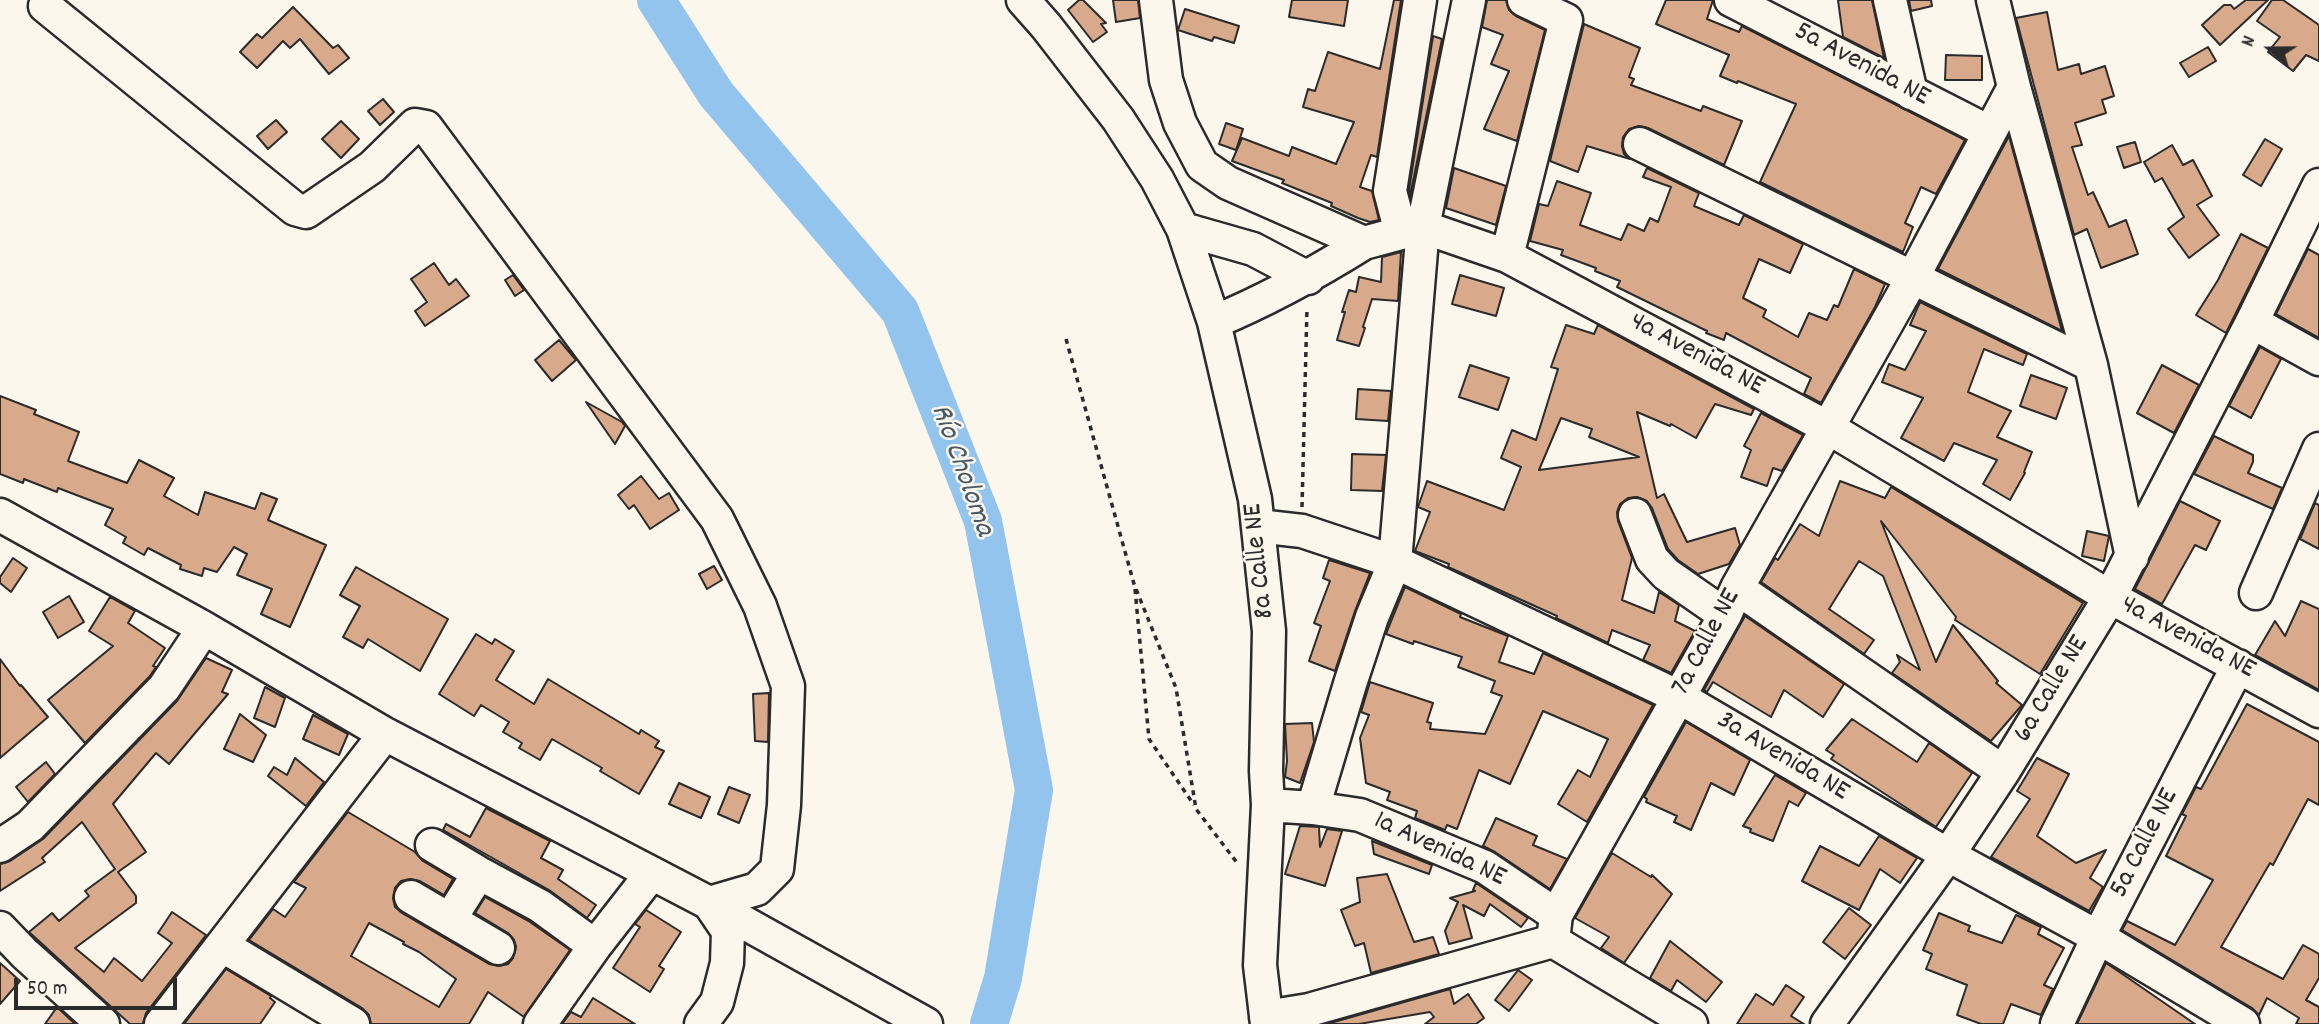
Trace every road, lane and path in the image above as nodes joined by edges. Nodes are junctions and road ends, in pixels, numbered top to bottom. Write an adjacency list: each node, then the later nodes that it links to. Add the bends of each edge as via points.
1 (1023, 0): 16 (street, 8a Calle NE, via 1118,119)
2 (1156, 0): 18 (street, via 1166,80 1180,123 1202,166 1228,183)
3 (1420, 0): 17 (street, via 1390,191)
4 (1469, 0): 17 (street)
5 (1524, 0): 19 (street, via 1566,20)
6 (1731, 0): 10 (street, 5a Avenida NE)
7 (1890, 0): 12 (street)
8 (1993, 0): 11 (street)
9 (46, 6): 55 (street, via 295,209 306,212 372,167 415,125 426,127 717,519 760,606 788,686 777,869 757,890)
10 (1771, 10): 12 (street, 5a Avenida NE)
11 (2014, 87): 13 (street, 7a Calle NE); 26 (street)
12 (1911, 93): 13 (street, 5a Avenida NE)
13 (1989, 132): 20 (street, 7a Calle NE)
14 (1640, 144): 20 (street)
15 (2319, 186): 23 (street, 6a Calle NE)
16 (1183, 229): 21 (street, via 1253,249); 22 (street, 8a Calle NE)
17 (1412, 230): 18 (street); 19 (street, 4a Avenida NE); 34 (street)
18 (1364, 243): 21 (street)
19 (1507, 257): 27 (street, 4a Avenida NE)
20 (1913, 277): 26 (street); 27 (street, 7a Calle NE)
21 (1308, 278): 22 (street); 32 (path)
22 (1214, 322): 31 (street, 8a Calle NE)
23 (2252, 322): 25 (street); 33 (street, 6a Calle NE)
24 (1066, 340): 35 (path)
25 (2319, 359)
26 (2091, 365): 33 (street)
27 (1826, 427): 37 (street, 4a Avenida NE); 38 (street, 7a Calle NE)
28 (2319, 449): 36 (street)
29 (0, 515): 39 (street)
30 (1634, 515): 38 (street, via 1652,559 1666,574)
31 (1258, 526): 32 (street, 3a Avenida NE); 45 (street, 8a Calle NE, via 1269,631)
32 (1302, 531): 34 (street, 3a Avenida NE)
33 (2132, 557): 37 (street, 6a Calle NE)
34 (1395, 562): 41 (street, 3a Avenida NE); 47 (street, via 1349,684)
35 (1134, 584): 46 (path, via 1177,688); 46 (path, via 1149,739)
36 (2256, 593)
37 (2110, 597): 40 (street, 4a Avenida NE); 44 (street, 6a Calle NE)
38 (1731, 602): 41 (street, 7a Calle NE); 44 (street)
39 (204, 628): 43 (street); 49 (street, via 164,688 30,826)
40 (2238, 666): 42 (street, 4a Avenida NE); 59 (street, 5a Calle NE)
41 (1679, 697): 50 (street, 3a Avenida NE); 58 (street, 7a Calle NE)
42 (2319, 711)
43 (385, 734): 52 (street); 60 (street)
44 (2003, 772): 50 (street, 6a Calle NE)
45 (1268, 805): 47 (street, 1a Avenida NE); 64 (street, via 1260,965)
46 (1196, 808): 53 (path, via 1238,863)
47 (1313, 808): 58 (street, 1a Avenida NE, via 1360,815 1485,867)
48 (432, 845): 51 (street)
49 (0, 846)
50 (1948, 855): 59 (street, 3a Avenida NE); 72 (street, 6a Calle NE)
51 (479, 873): 56 (street); 61 (street, via 540,906)
52 (652, 873): 55 (street); 61 (street)
53 (1241, 876)
54 (411, 897): 56 (street)
55 (709, 903): 69 (street, via 728,931 727,963 717,1002); 70 (street)
56 (450, 919): 62 (street)
57 (0, 928): 65 (street)
58 (1554, 928): 63 (street); 71 (street, 1a Avenida NE)
59 (2098, 937): 73 (street, 5a Calle NE); 74 (street, 3a Avenida NE)
60 (223, 946): 66 (street); 67 (street)
61 (595, 946): 68 (street)
62 (498, 948)
63 (1311, 1017): 64 (street)
64 (1266, 1021)
65 (103, 1024)
66 (161, 1024)
67 (353, 1024)
68 (540, 1024)
69 (701, 1024)
70 (926, 1024)
71 (1690, 1024)
72 (1827, 1024)
73 (2057, 1024)
74 (2243, 1024)

